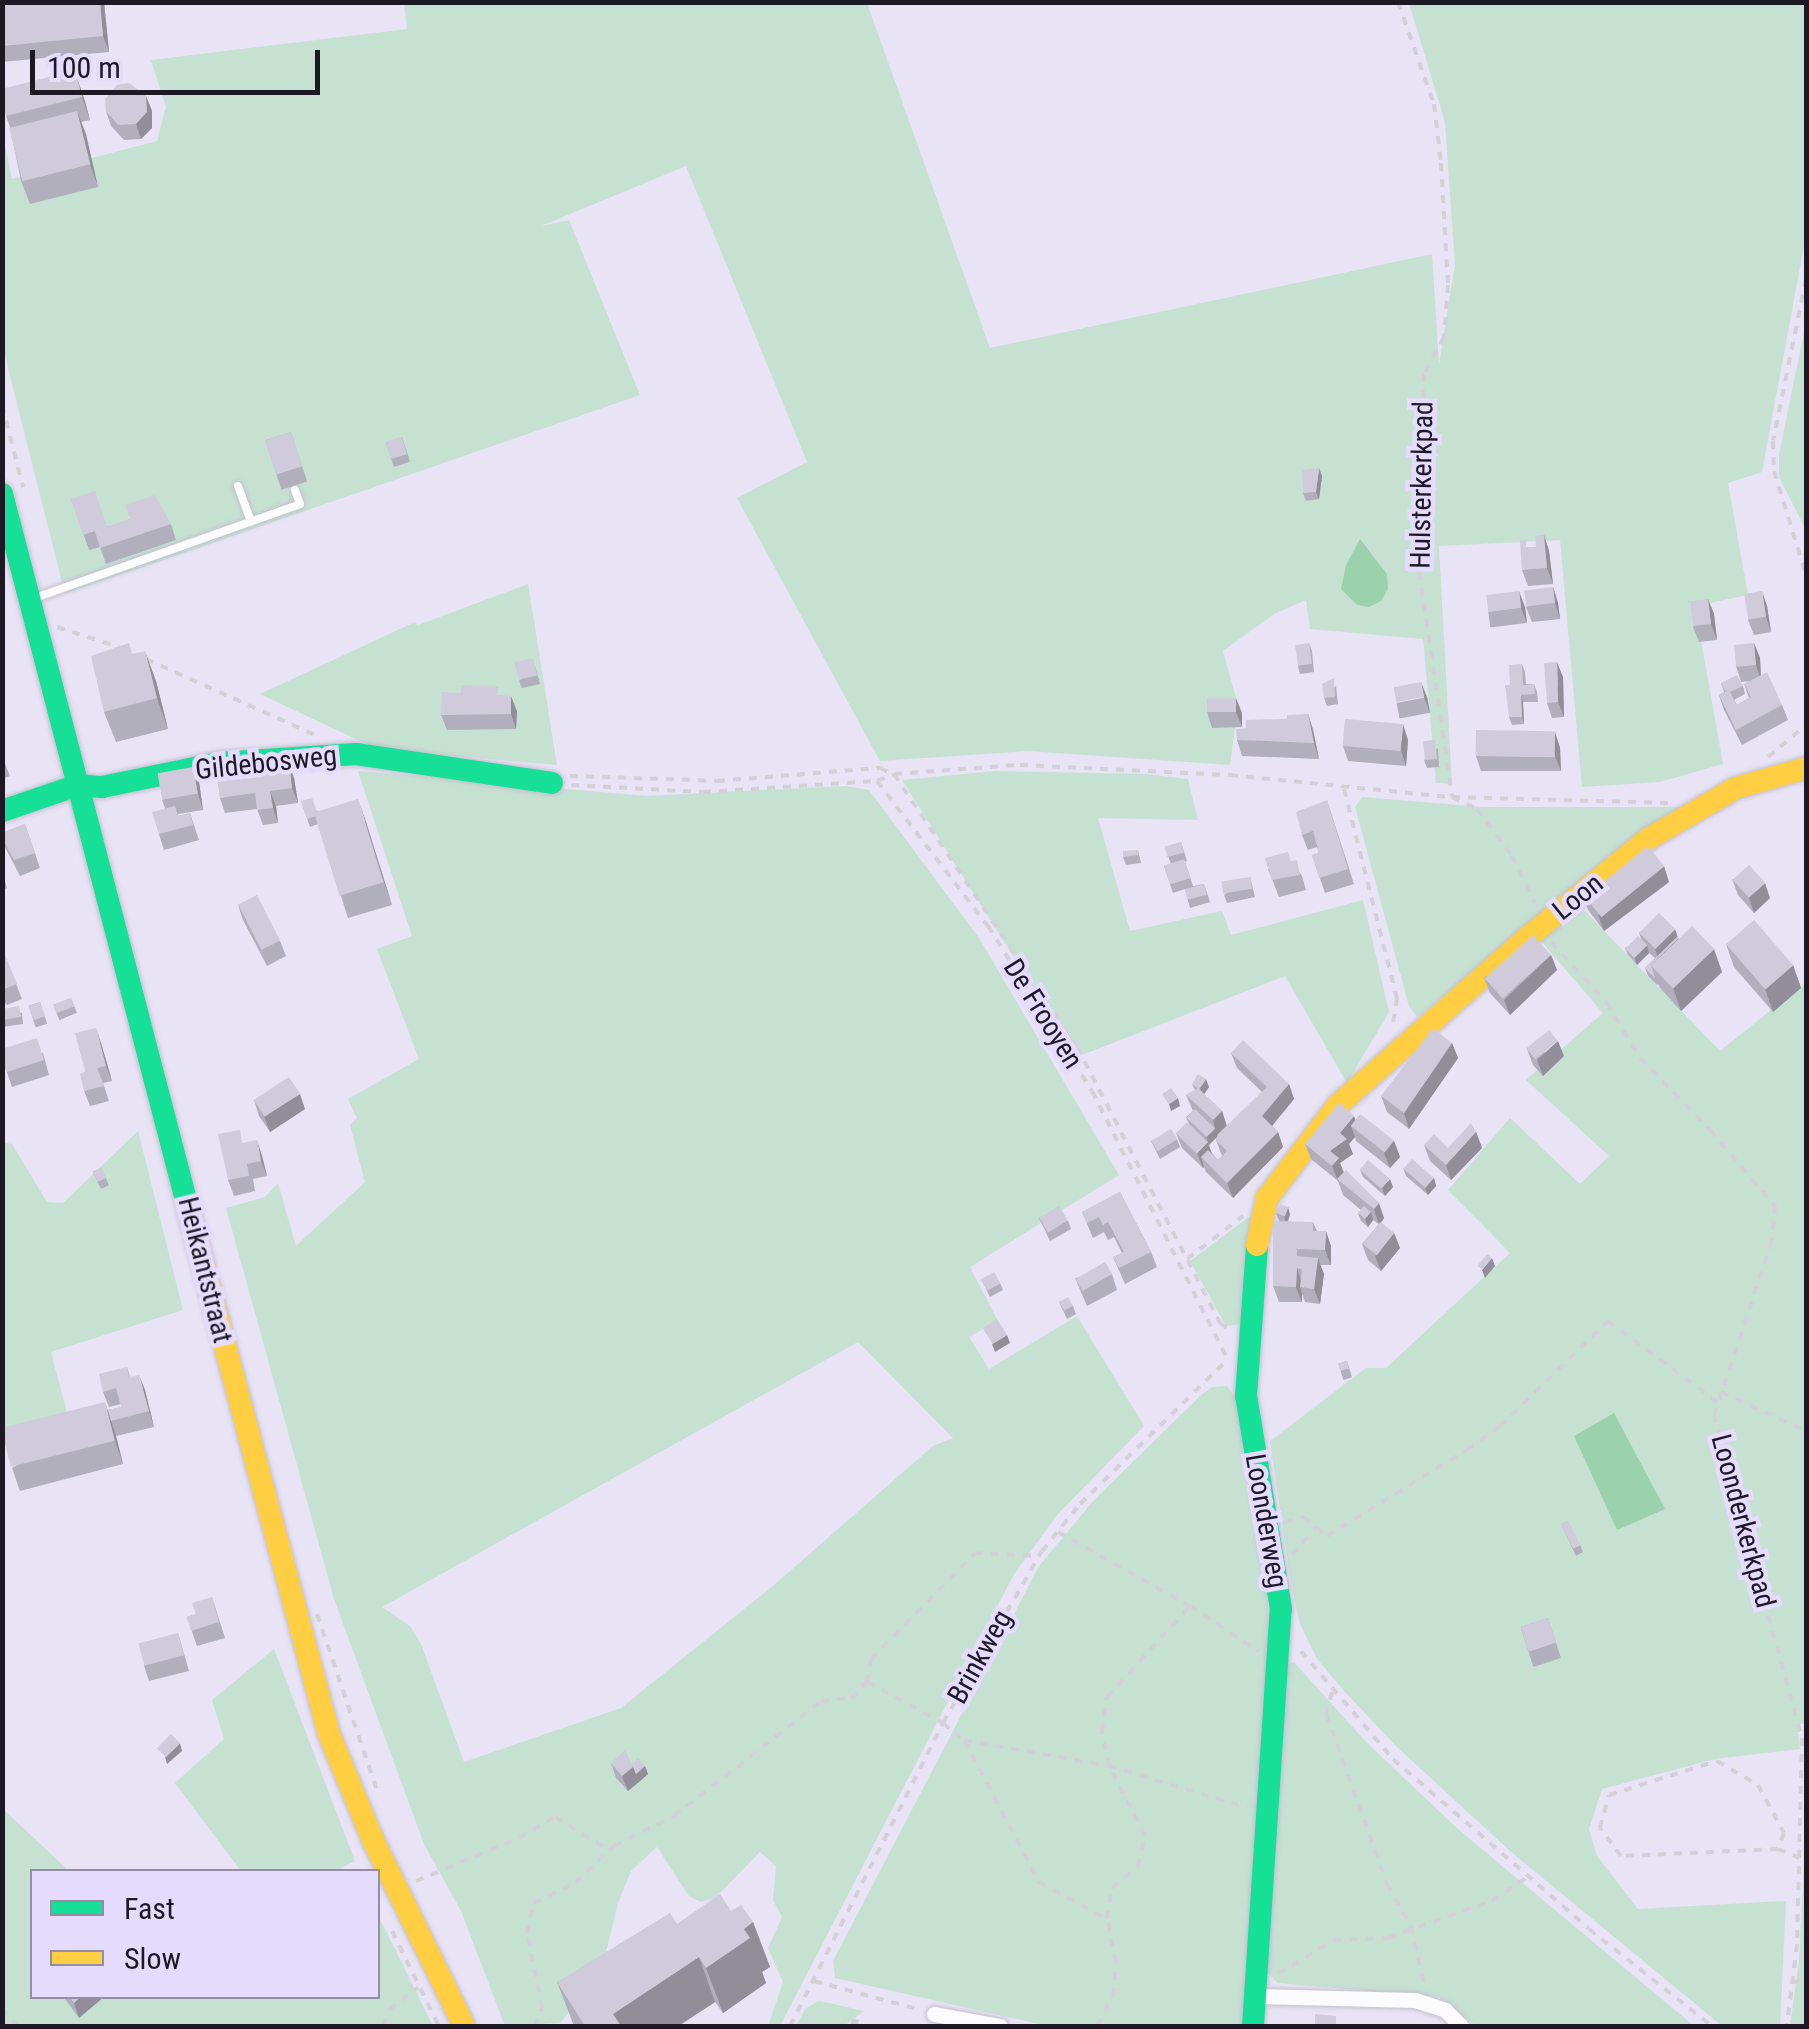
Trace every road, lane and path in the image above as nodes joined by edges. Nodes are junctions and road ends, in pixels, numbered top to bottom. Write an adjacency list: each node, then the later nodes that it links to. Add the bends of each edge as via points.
1 (1398, 2): 19 (path, Hulsterkerkpad, via 1434,104 1441,163 1448,284 1444,336 1424,374 1416,556)
2 (1806, 280): 7 (path, via 1773,441 1774,471)
3 (238, 486): 6 (lane)
4 (295, 490): 6 (lane, via 300,504)
5 (2, 494): 8 (street, Heikantstraat)
6 (251, 522): 8 (lane)
7 (1806, 576)
8 (30, 599): 9 (street, Heikantstraat)
9 (47, 629): 10 (path); 17 (street, Heikantstraat)
10 (128, 651)
11 (146, 659): 12 (path, Gildebosweg)
12 (321, 738)
13 (1801, 769): 22 (street, Loon, via 1710,800 1648,840)
14 (894, 774): 15 (path); 16 (path, via 880,768 716,781 578,774); 18 (path, via 1102,767); 25 (path, De Frooyen, via 1077,1047)
15 (877, 780): 16 (path, via 703,792); 25 (path, De Frooyen, via 988,926 1092,1092)
16 (552, 783): 17 (street, Gildebosweg, via 356,754 219,763)
17 (78, 786): 21 (street, Gildebosweg); 67 (street, Heikantstraat, via 329,1734)
18 (1344, 789): 19 (path); 23 (path, via 1397,998)
19 (1452, 797): 20 (path); 22 (path, via 1477,809 1512,856 1540,914)
20 (1676, 803)
21 (2, 811)
22 (1539, 929): 23 (street, Loon); 28 (path, Loonderkerkpad, via 1607,1003 1640,1058 1775,1206 1772,1241)
23 (1386, 1064): 24 (street, Loonderweg, via 1338,1104)
24 (1267, 1198): 25 (path); 26 (street, Loonderweg)
25 (1184, 1262): 26 (path, De Frooyen, via 1225,1329); 27 (path, De Frooyen)
26 (1250, 1339): 27 (path, Brinkweg); 29 (street, Loonderweg)
27 (1227, 1359): 29 (path, De Frooyen); 34 (path, Brinkweg)
28 (1721, 1392): 30 (path, Loonderkerkpad); 31 (path)
29 (1246, 1396): 32 (street, Loonderweg)
30 (1717, 1402): 33 (path, via 1608,1321 1467,1450 1327,1536); 48 (path, Loonderkerkpad, via 1714,1415 1802,1738)
31 (1806, 1431)
32 (1268, 1526): 33 (path, via 1304,1517); 36 (street, Loonderweg)
33 (1317, 1526): 36 (path, via 1296,1554)
34 (1058, 1532): 35 (path, Brinkweg); 37 (path)
35 (1039, 1556): 40 (path, via 975,1553 871,1659); 42 (path, Brinkweg)
36 (1274, 1560): 38 (street, Loonderweg)
37 (1190, 1606): 39 (path); 44 (path, via 1107,1697 1102,1732)
38 (1280, 1638): 39 (street, Loonderweg); 41 (path, via 1297,1645)
39 (1278, 1664): 45 (street, Loonderweg)
40 (867, 1682): 42 (path); 47 (path, via 850,1698 821,1701 674,1816)
41 (1332, 1691): 51 (path, via 1393,1759); 55 (path, via 1326,1714 1387,1884)
42 (943, 1724): 43 (path); 57 (path, Brinkweg)
43 (964, 1740): 44 (path); 54 (path, via 1040,1882)
44 (1109, 1766): 45 (path); 54 (path, via 1144,1836 1138,1866 1112,1888)
45 (1266, 1814): 60 (street, Loonderweg)
46 (1778, 1849): 46 (path, via 1784,1833 1758,1785 1717,1762 1609,1795 1600,1828 1621,1856); 48 (path)
47 (608, 1850): 52 (path, via 555,1817); 68 (path, via 575,1883 534,1903 528,1932 542,2008)
48 (1799, 1858): 50 (path, Loonderkerkpad)
49 (1806, 1869): 50 (path)
50 (1800, 1874): 58 (path, Loonderkerkpad)
51 (1529, 1876): 55 (path, via 1492,1901); 74 (path)
52 (416, 1880)
53 (386, 1916): 59 (path)
54 (1107, 1919): 71 (path, via 1116,1962 1112,1996)
55 (1411, 1927): 60 (path, via 1388,1938 1334,1940); 61 (path)
56 (1806, 1977): 58 (path)
57 (814, 1981): 63 (path); 69 (path, Brinkweg)
58 (1793, 1983): 75 (path, Loonderkerkpad)
59 (418, 1987): 65 (path, via 389,2010); 66 (path)
60 (1256, 1992): 61 (street); 72 (street, Loonderweg)
61 (1428, 2002): 73 (street)
62 (2, 2009): 64 (path)
63 (934, 2014): 70 (street)
64 (18, 2026)
65 (383, 2026)
66 (439, 2026)
67 (464, 2026)
68 (535, 2026)
69 (790, 2026)
70 (1000, 2026)
71 (1098, 2026)
72 (1254, 2026)
73 (1461, 2026)
74 (1712, 2026)
75 (1787, 2026)

